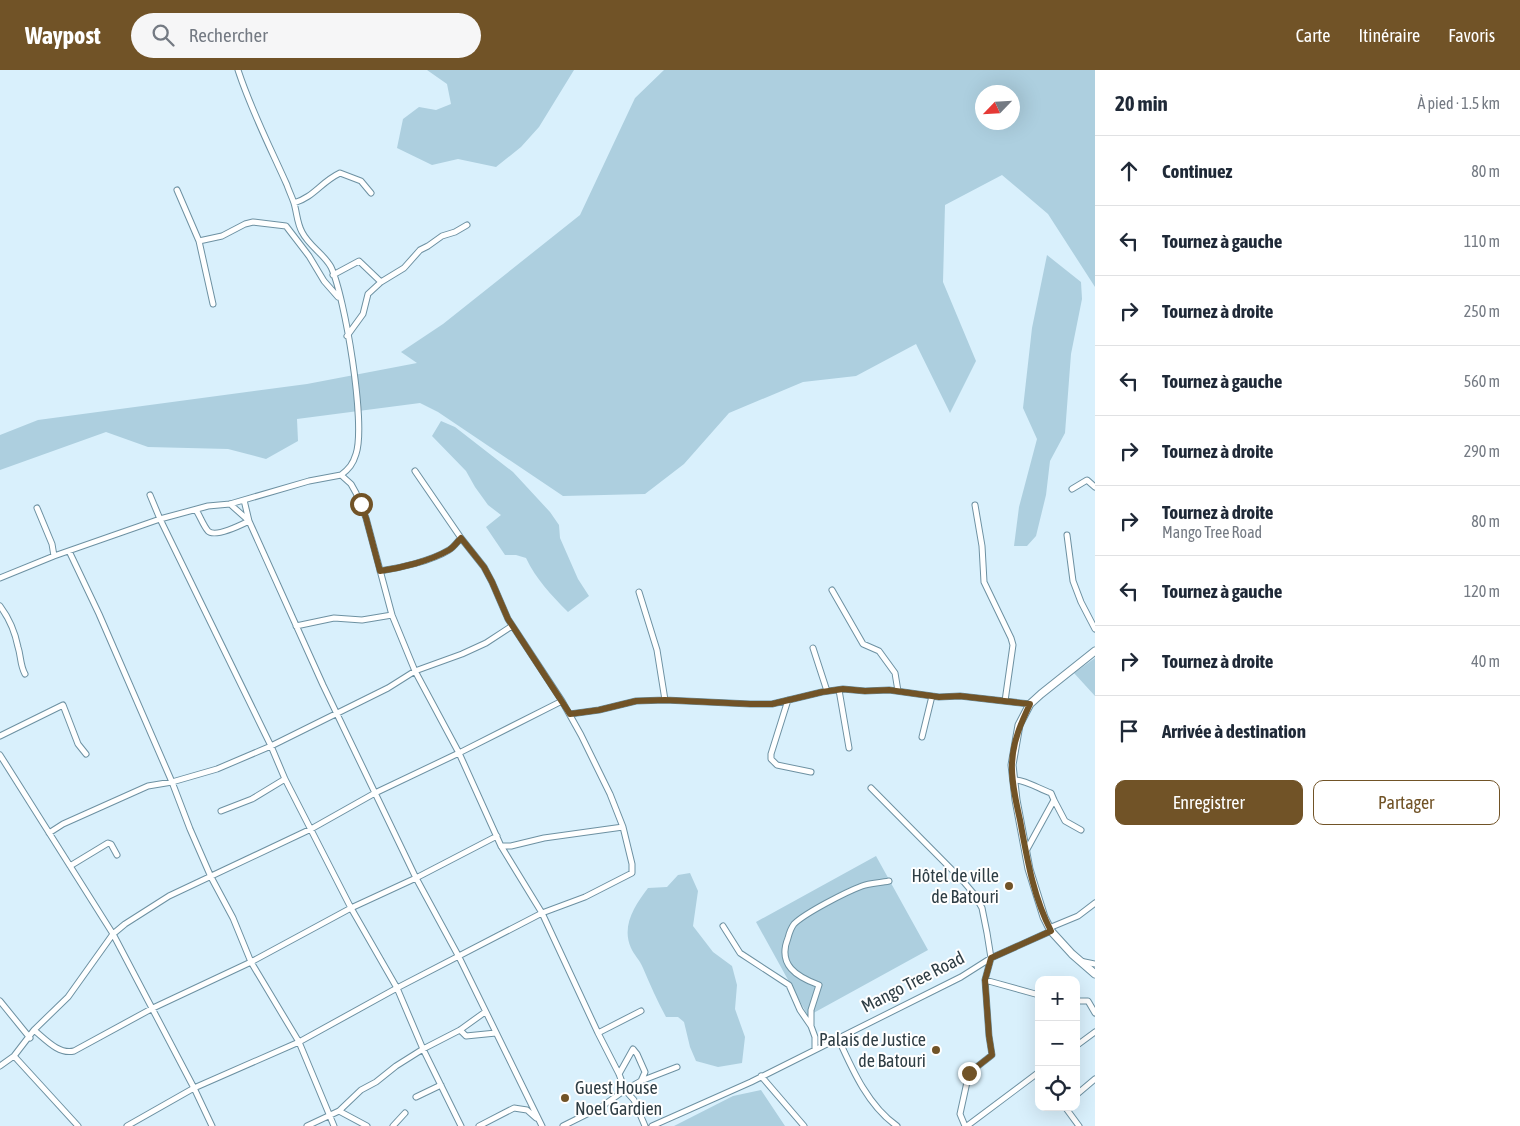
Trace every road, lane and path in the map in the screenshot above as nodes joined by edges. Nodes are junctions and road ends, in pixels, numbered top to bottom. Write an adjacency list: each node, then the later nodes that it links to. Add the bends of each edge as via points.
1 (238, 70): 4 (street, via 252,112)
2 (177, 190): 6 (street)
3 (371, 193): 4 (street, via 361,181 340,173 305,199)
4 (294, 203): 7 (street, via 301,231)
5 (467, 225): 8 (street, via 420,250 404,268)
6 (199, 241): 9 (street, via 222,236 253,222 286,226); 10 (street)
7 (333, 275): 8 (street, via 359,261); 9 (street)
8 (381, 282): 11 (street, via 368,294 363,314)
9 (340, 300): 11 (street)
10 (213, 304)
11 (347, 336): 13 (street, via 356,388 358,438 350,468)
12 (415, 471): 25 (street)
13 (341, 475): 17 (street); 28 (street, via 356,493)
14 (1095, 487): 15 (street, via 1087,480)
15 (1072, 489)
16 (150, 495): 22 (street)
17 (244, 500): 18 (street); 23 (street)
18 (230, 504): 21 (street); 23 (street)
19 (975, 504): 48 (street, via 984,582 1012,641)
20 (37, 508): 27 (street)
21 (196, 510): 22 (street); 23 (street, via 209,532 214,534)
22 (160, 519): 26 (street); 54 (street)
23 (249, 521): 34 (street)
24 (1067, 535): 36 (street, via 1073,581)
25 (461, 538): 28 (street, via 451,549 436,556 398,569); 35 (street, via 484,567)
26 (69, 551): 27 (street); 62 (street)
27 (54, 556): 29 (street)
28 (380, 571): 33 (street)
29 (0, 578)
30 (832, 590): 43 (street, via 863,644 879,652 895,673)
31 (639, 592): 45 (street, via 657,650)
32 (0, 606): 40 (street, via 8,618)
33 (392, 615): 34 (street, via 362,620 334,618); 39 (street)
34 (296, 626): 50 (street)
35 (512, 626): 39 (street, via 486,643); 47 (street)
36 (1095, 629)
37 (814, 648): 42 (street)
38 (1095, 651): 49 (main road)
39 (415, 671): 50 (street); 56 (street)
40 (25, 674)
41 (839, 690): 42 (street); 43 (street); 55 (street)
42 (827, 691): 46 (street)
43 (898, 691): 44 (street)
44 (932, 696): 48 (street); 53 (street)
45 (665, 700): 46 (street, via 772,704); 51 (street, via 628,702)
46 (788, 700): 59 (street, via 771,759 777,765)
47 (562, 701): 51 (street); 56 (street)
48 (1005, 701): 49 (street)
49 (1030, 704): 61 (main road, via 1016,738)
50 (337, 714): 54 (street); 64 (street)
51 (570, 714): 67 (street)
52 (0, 736): 57 (street, via 63,705 78,744)
53 (922, 738)
54 (271, 746): 60 (street); 62 (street, via 217,769)
55 (849, 748)
56 (459, 753): 64 (street); 71 (street)
57 (86, 754)
58 (0, 755): 70 (street)
59 (811, 772)
60 (286, 779): 66 (street, via 252,799); 68 (street)
61 (1013, 780): 65 (street, via 1020,779 1051,793); 73 (main road)
62 (172, 782): 70 (street, via 148,786); 76 (street)
63 (871, 788): 86 (street, via 974,894 982,908)
64 (375, 793): 68 (street); 77 (street)
65 (1054, 800): 69 (street, via 1065,820); 73 (street)
66 (221, 811)
67 (623, 827): 72 (street); 81 (street, via 632,873)
68 (311, 829): 76 (street); 80 (street)
69 (1082, 830)
70 (49, 833): 75 (street)
71 (497, 836): 72 (street); 77 (street)
72 (501, 846): 81 (street)
73 (1026, 852): 83 (main road, via 1033,886)
74 (117, 855): 75 (street, via 108,843)
75 (70, 866): 84 (street)
76 (211, 877): 84 (street, via 169,896); 88 (street)
77 (416, 878): 80 (street); 85 (street)
78 (889, 881): 100 (street, via 863,885 794,924 784,946 784,958 797,975 819,985 811,1010)
79 (1095, 903): 83 (street, Mango Tree Road, via 1078,916)
80 (351, 908): 88 (street); 92 (street)
81 (542, 914): 85 (street); 105 (street)
82 (723, 926): 100 (street, via 740,953 788,983)
83 (1050, 929): 86 (street, Mango Tree Road); 87 (main road)
84 (113, 934): 96 (street); 101 (street, via 68,997)
85 (459, 957): 92 (street); 98 (street)
86 (991, 958): 91 (street); 107 (street, Mango Tree Road, via 961,977)
87 (1080, 961): 89 (street); 90 (main road)
88 (252, 962): 96 (street); 108 (street)
89 (1095, 964)
90 (1095, 974)
91 (985, 980): 93 (street); 145 (street, via 992,1055 969,1073 960,1114)
92 (397, 988): 108 (street); 111 (street)
93 (1035, 994)
94 (0, 1001): 106 (street)
95 (1080, 1001): 99 (street, via 1088,1001)
96 (153, 1008): 101 (street, via 68,1052 58,1049); 121 (street)
97 (641, 1011): 105 (street)
98 (485, 1012): 102 (street); 104 (street)
99 (1095, 1013)
100 (811, 1026): 110 (street)
101 (34, 1030): 106 (street)
102 (460, 1030): 104 (street, via 466,1036); 111 (street)
103 (1095, 1032): 109 (street)
104 (496, 1033): 129 (street)
105 (598, 1033): 115 (street)
106 (30, 1038): 112 (street)
107 (838, 1038): 110 (street, Mango Tree Road); 144 (street, via 868,1095)
108 (299, 1042): 121 (street); 128 (street)
109 (1080, 1043)
110 (815, 1048): 117 (street, Mango Tree Road)
111 (423, 1049): 120 (street); 125 (street, via 361,1090)
112 (14, 1056): 113 (street); 130 (street)
113 (0, 1066)
114 (677, 1067): 119 (street)
115 (618, 1074): 119 (street, via 633,1049 645,1072); 122 (street)
116 (1035, 1075): 145 (street)
117 (761, 1076): 142 (street, Mango Tree Road); 143 (street)
118 (1095, 1079): 123 (street)
119 (641, 1081): 122 (street)
120 (441, 1085): 124 (street); 137 (street)
121 (194, 1088): 131 (street); 132 (street)
122 (625, 1090): 140 (street, via 601,1107); 141 (street, via 634,1100)
123 (1080, 1092)
124 (416, 1097)
125 (338, 1111): 128 (street); 135 (street)
126 (1068, 1111): 146 (street)
127 (405, 1112): 136 (street)
128 (329, 1116): 133 (street); 134 (street)
129 (539, 1120): 138 (street, via 527,1110 514,1108); 139 (street)
130 (78, 1126)
131 (127, 1126)
132 (212, 1126)
133 (307, 1126)
134 (334, 1126)
135 (367, 1126)
136 (393, 1126)
137 (460, 1126)
138 (479, 1126)
139 (542, 1126)
140 (563, 1126)
141 (645, 1126)
142 (652, 1126)
143 (804, 1126)
144 (897, 1126)
145 (966, 1126)
146 (1079, 1126)

